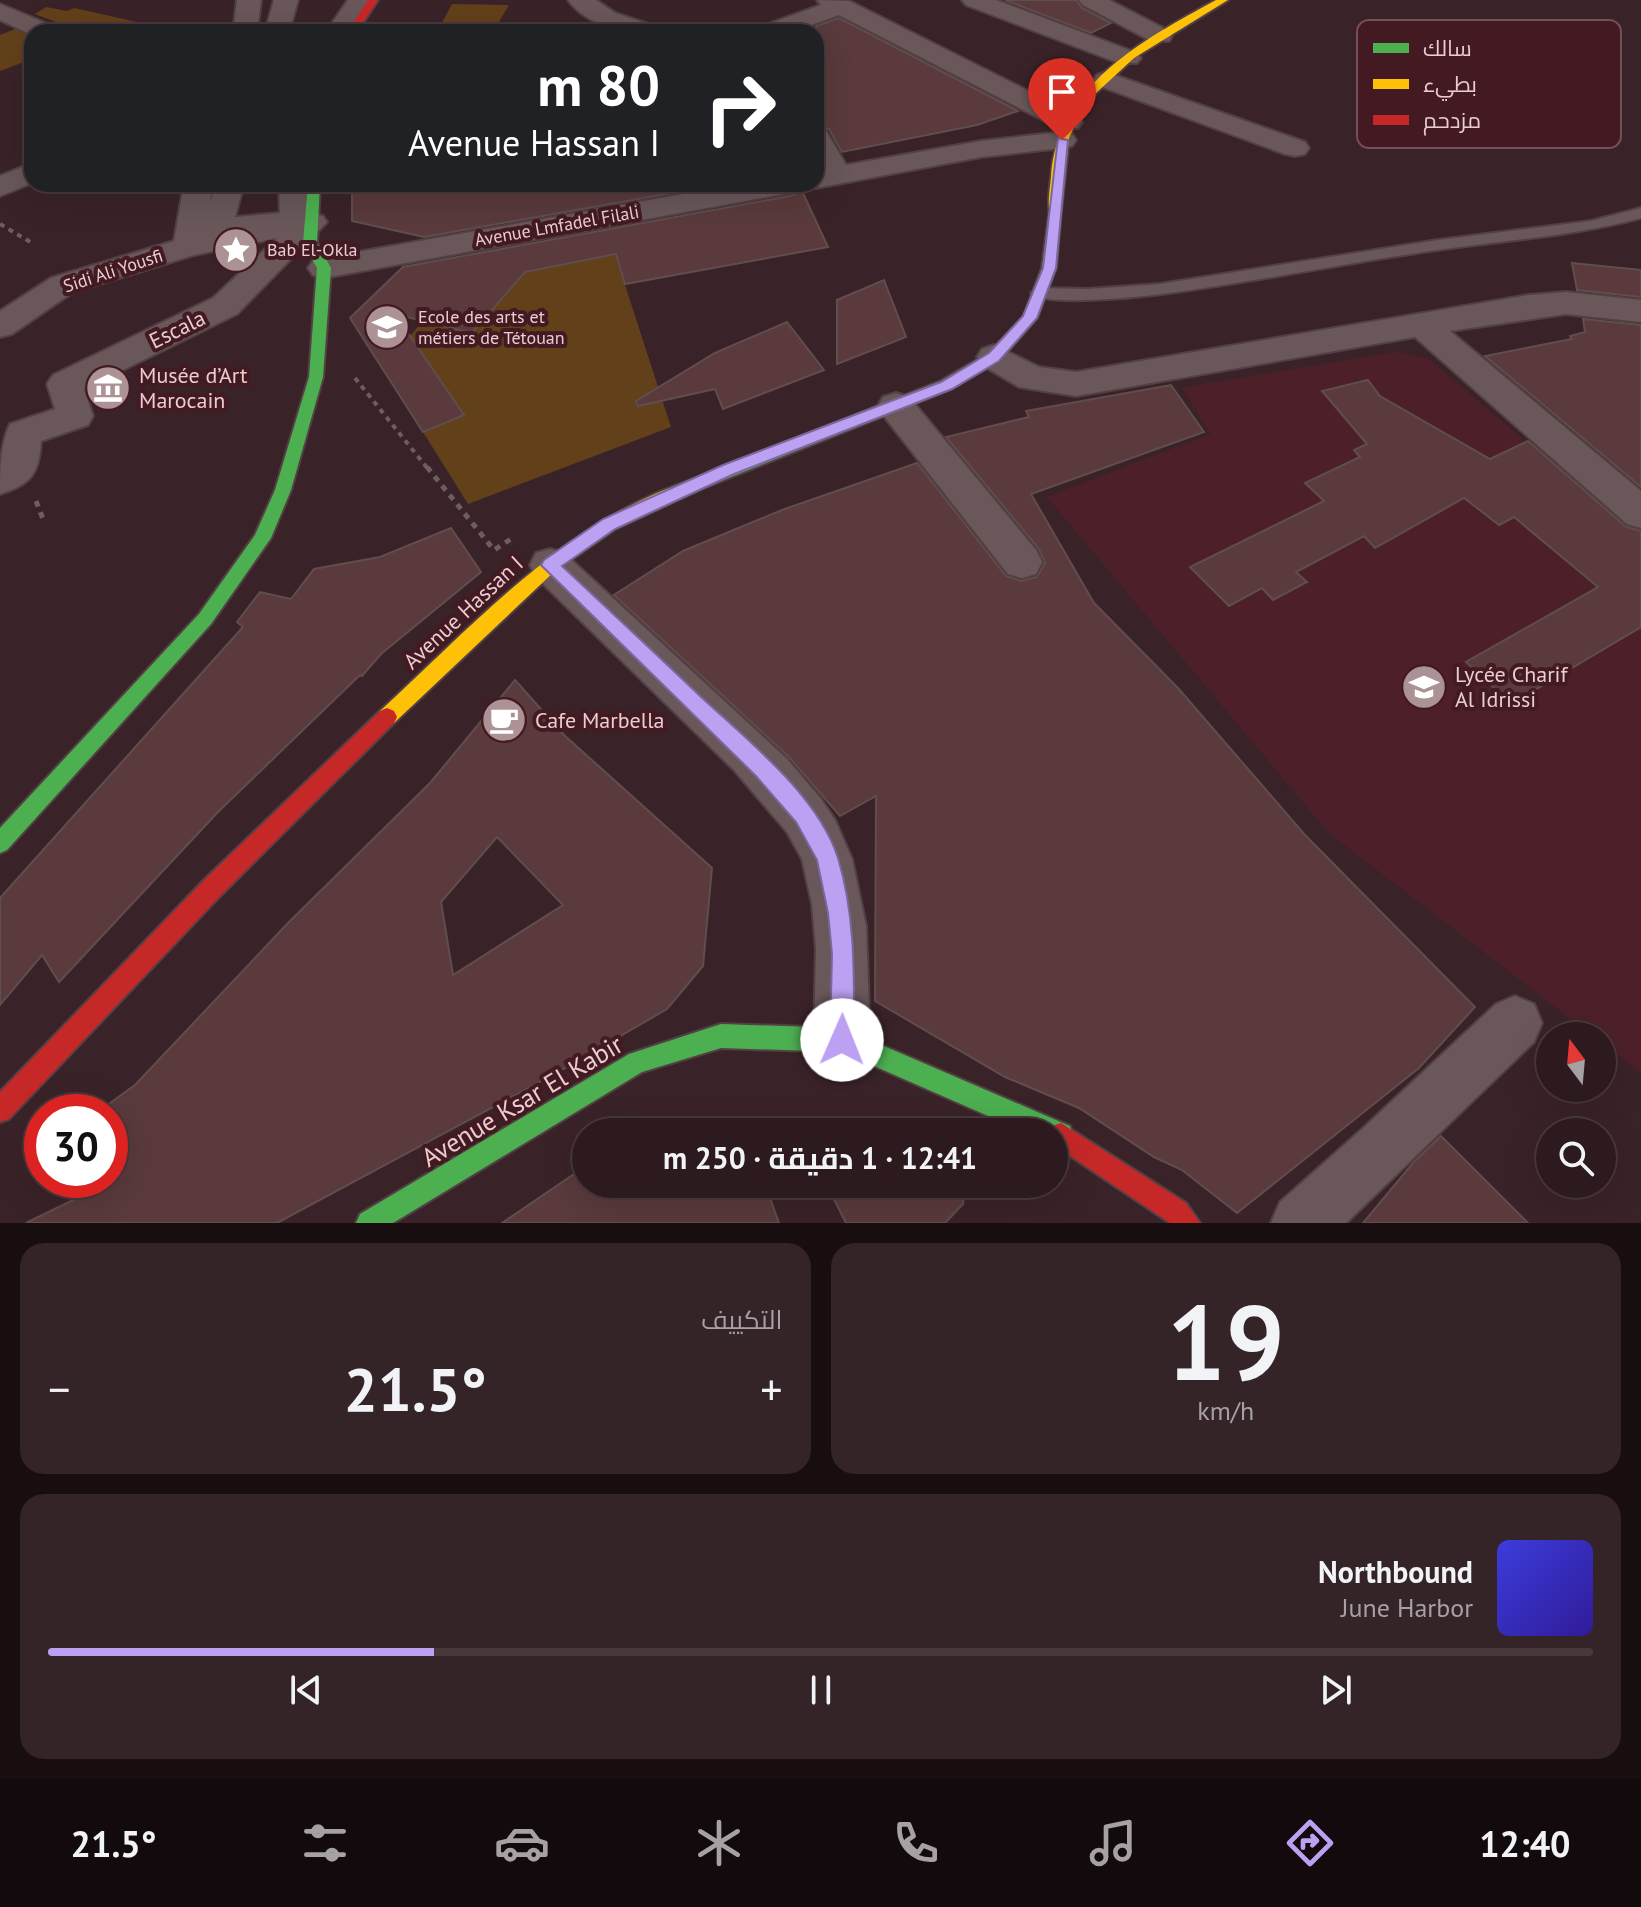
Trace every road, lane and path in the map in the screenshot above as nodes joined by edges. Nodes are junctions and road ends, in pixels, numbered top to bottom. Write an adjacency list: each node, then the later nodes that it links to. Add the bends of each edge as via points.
1 (249, 0): 12 (street)
2 (286, 0): 13 (street)
3 (360, 0): 14 (street)
4 (373, 0): 15 (main road)
5 (580, 0): 16 (street)
6 (974, 0): 19 (street)
7 (1091, 0): 18 (street)
8 (1223, 0): 18 (main road)
9 (835, 3): 17 (street); 21 (street)
10 (0, 11): 11 (street)
11 (28, 24)
12 (246, 24)
13 (279, 24)
14 (344, 24)
15 (357, 24)
16 (625, 24)
17 (787, 24)
18 (1160, 36): 19 (main road)
19 (1128, 58): 20 (main road)
20 (1106, 80): 21 (main road); 22 (street)
21 (1065, 131): 24 (street); 37 (main road, Avenue Hassan I, via 1049,268)
22 (1295, 148)
23 (24, 176): 25 (street)
24 (827, 177)
25 (0, 187)
26 (197, 192): 35 (street)
27 (228, 192): 28 (street, via 217,227 296,221)
28 (294, 192)
29 (314, 192): 32 (main road)
30 (745, 192): 36 (street, Avenue Lmfadel Filali)
31 (1641, 213): 37 (lane, via 1592,226 1160,289)
32 (312, 222): 35 (street, Sidi Ali Yousfi); 36 (main road, via 310,243); 44 (street, Escala, via 225,306 65,384 75,416 23,433 21,465)
33 (0, 224): 34 (path)
34 (32, 243)
35 (188, 247): 39 (street, Sidi Ali Yousfi, via 62,285)
36 (324, 268): 48 (main road, via 316,377 283,490 262,538 205,619)
37 (1039, 293): 41 (main road, Avenue Hassan I, via 1030,318)
38 (1641, 311): 40 (street, via 1566,303)
39 (0, 326)
40 (1423, 326): 41 (street, via 1076,384 1031,378); 45 (street)
41 (994, 357): 43 (main road, Avenue Hassan I)
42 (354, 377): 46 (path, via 494,550)
43 (896, 406): 46 (main road, Avenue Hassan I); 47 (street)
44 (0, 480)
45 (1641, 513)
46 (534, 550): 50 (street, via 763,769 804,815 827,857 839,913); 51 (main road, Avenue Hassan I, via 431,674 213,887)
47 (1022, 562)
48 (0, 843)
49 (1515, 1023): 54 (street)
50 (842, 1040): 52 (main road, Avenue Ksar El Kabir, via 721,1036 637,1062); 53 (main road, Avenue Ksar El Kabir, via 1056,1131)
51 (0, 1110)
52 (369, 1223)
53 (1187, 1223)
54 (1301, 1223)

